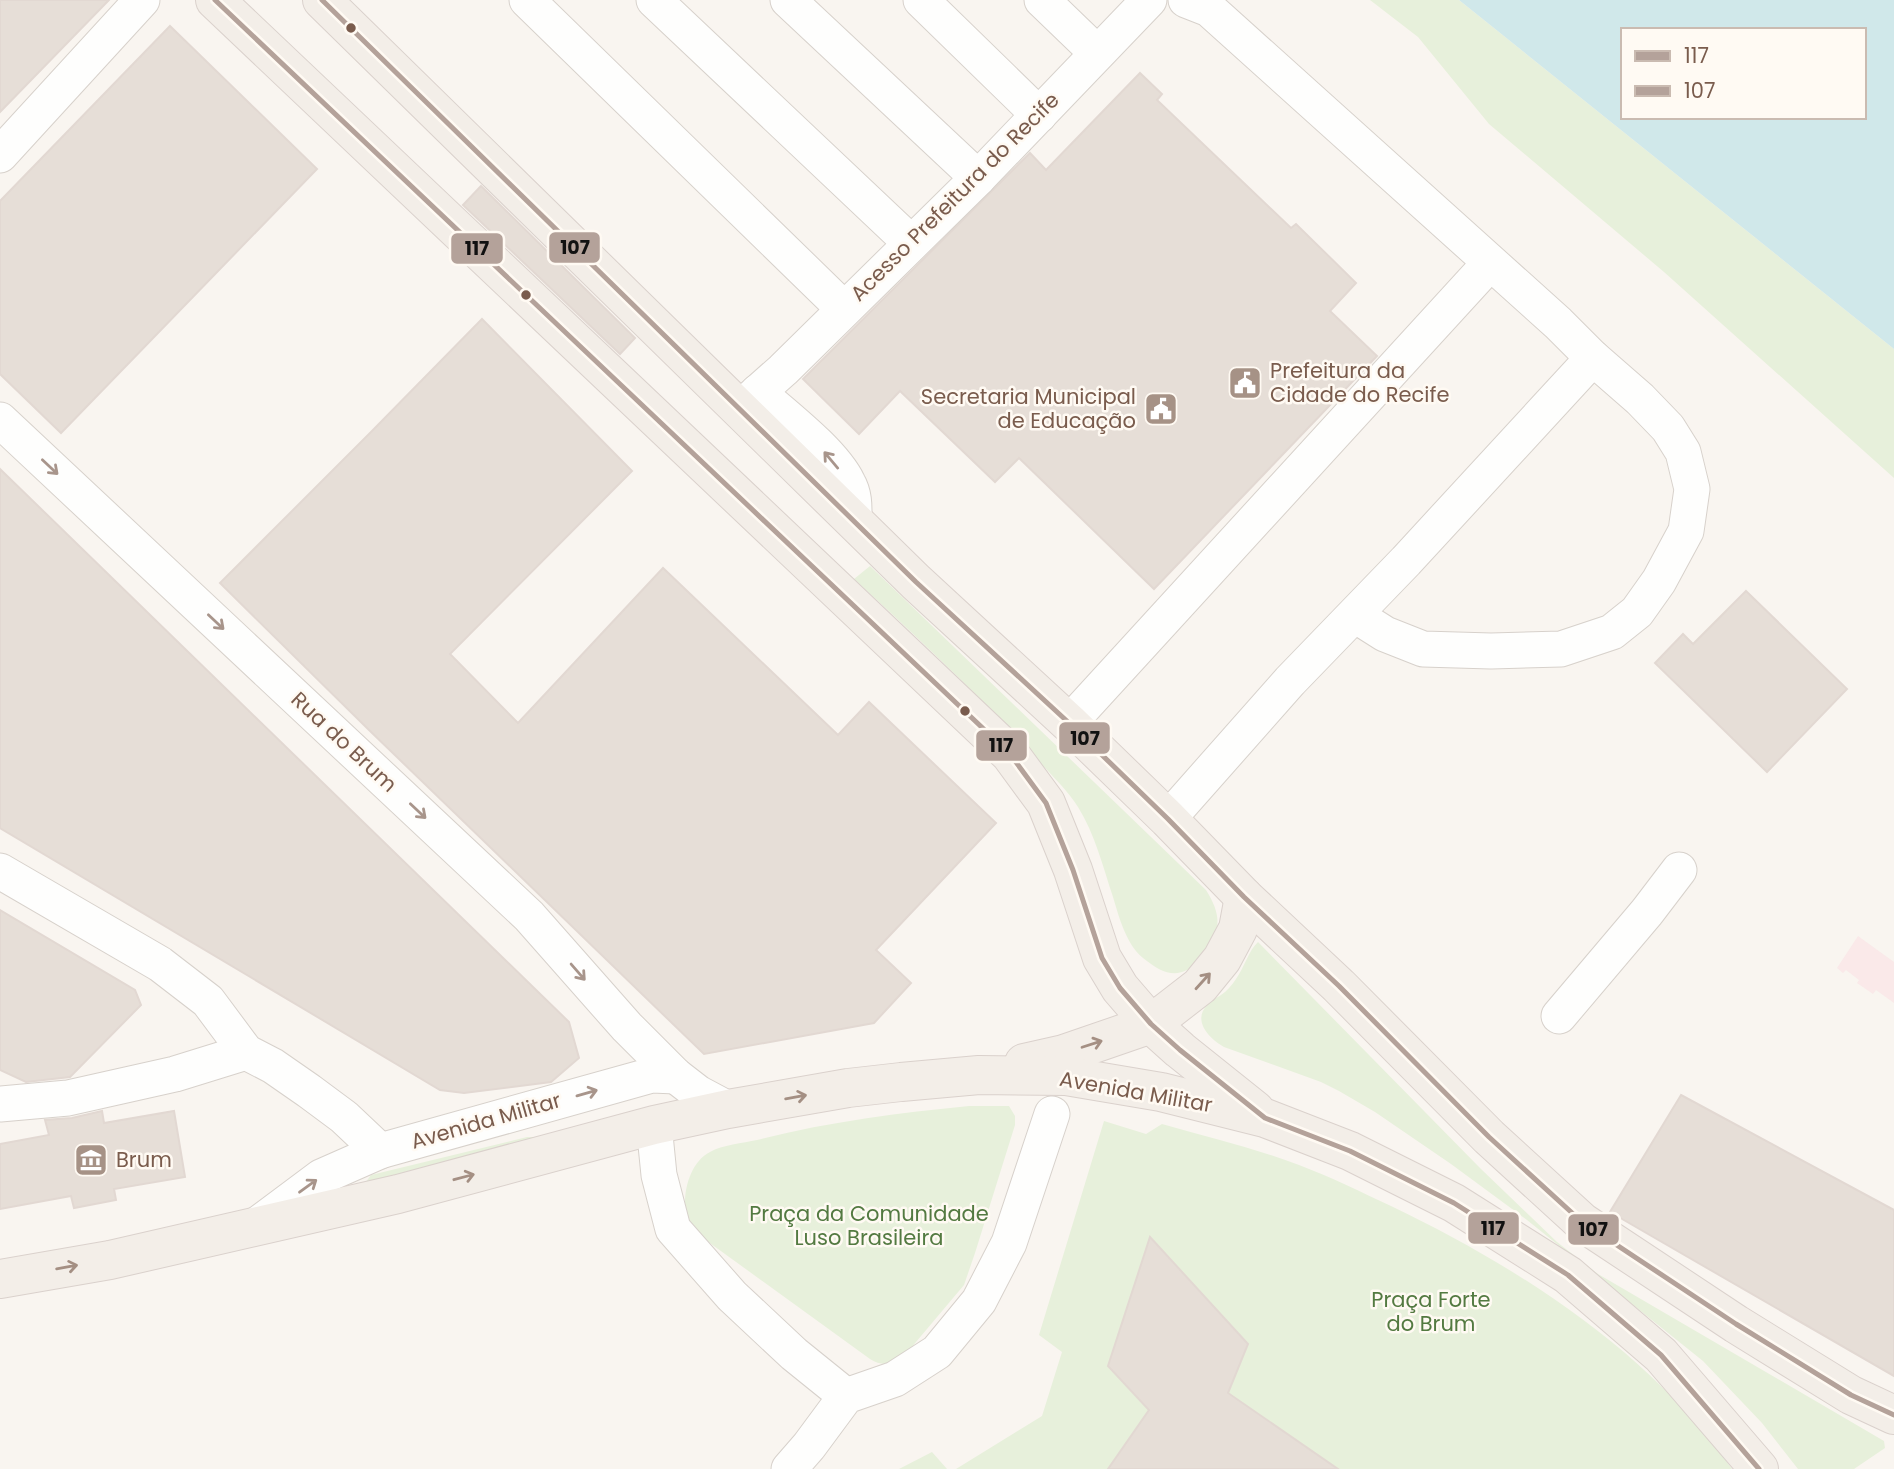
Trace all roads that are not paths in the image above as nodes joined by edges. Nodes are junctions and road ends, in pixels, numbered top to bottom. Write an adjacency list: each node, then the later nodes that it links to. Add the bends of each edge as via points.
1 (142, 0): 13 (street)
2 (215, 0): 28 (main road, via 1010,754 1046,803 1102,958)
3 (527, 0): 17 (street)
4 (654, 0): 15 (street)
5 (788, 0): 14 (street)
6 (921, 0): 12 (street)
7 (1042, 0): 11 (street)
8 (1149, 0): 11 (street, Acesso Prefeitura do Recife)
9 (1186, 0): 16 (street, via 1209,9)
10 (336, 5): 19 (main road)
11 (1097, 53): 12 (street, Acesso Prefeitura do Recife)
12 (1039, 115): 14 (street, Acesso Prefeitura do Recife)
13 (0, 155)
14 (978, 178): 15 (street, Acesso Prefeitura do Recife)
15 (911, 243): 17 (street, Acesso Prefeitura do Recife)
16 (1490, 263): 18 (street); 22 (street)
17 (844, 309): 19 (street, Acesso Prefeitura do Recife)
18 (1593, 358): 21 (street); 21 (street, via 1668,428 1684,452 1692,489 1686,531 1637,612 1612,632 1560,649 1491,651 1423,649 1385,634)
19 (749, 400): 22 (main road, one-way to 19, via 854,521)
20 (0, 420): 31 (street, Rua do Brum, one-way to 31, via 529,916)
21 (1355, 615): 23 (street)
22 (1069, 723): 23 (main road)
23 (1168, 819): 26 (main road)
24 (1679, 870): 27 (street)
25 (0, 871): 29 (street, via 160,964 208,1001)
26 (1244, 897): 28 (main road, Avenida Militar, one-way to 26, via 1200,986 1222,959 1238,929); 41 (main road, via 1581,1222 1805,1367)
27 (1559, 1016)
28 (1150, 1024): 30 (main road, Avenida Militar, one-way to 28, via 1064,1054); 35 (main road)
29 (246, 1052): 32 (street, via 68,1098); 37 (street, via 309,1091)
30 (979, 1075): 33 (main road, Avenida Militar, one-way to 30, via 848,1088); 35 (main road, Avenida Militar, via 1066,1076 1161,1091)
31 (676, 1076): 33 (street); 37 (street, Avenida Militar, one-way to 31, via 652,1074)
32 (0, 1104)
33 (728, 1109): 36 (main road, Avenida Militar)
34 (1052, 1114): 40 (street, via 1009,1243 979,1301 937,1352 895,1379)
35 (1265, 1118): 43 (main road, Avenida Militar, via 1350,1151 1454,1203 1568,1275 1661,1355)
36 (654, 1125): 38 (main road, Avenida Militar, one-way to 36, via 398,1194); 40 (street, via 659,1175 673,1229 732,1296)
37 (380, 1151): 38 (street, Avenida Militar, one-way to 37, via 321,1177)
38 (253, 1227): 39 (main road, Avenida Militar, one-way to 38, via 110,1260)
39 (0, 1279)
40 (846, 1396): 42 (street)
41 (1894, 1415)
42 (789, 1469)
43 (1759, 1469)

